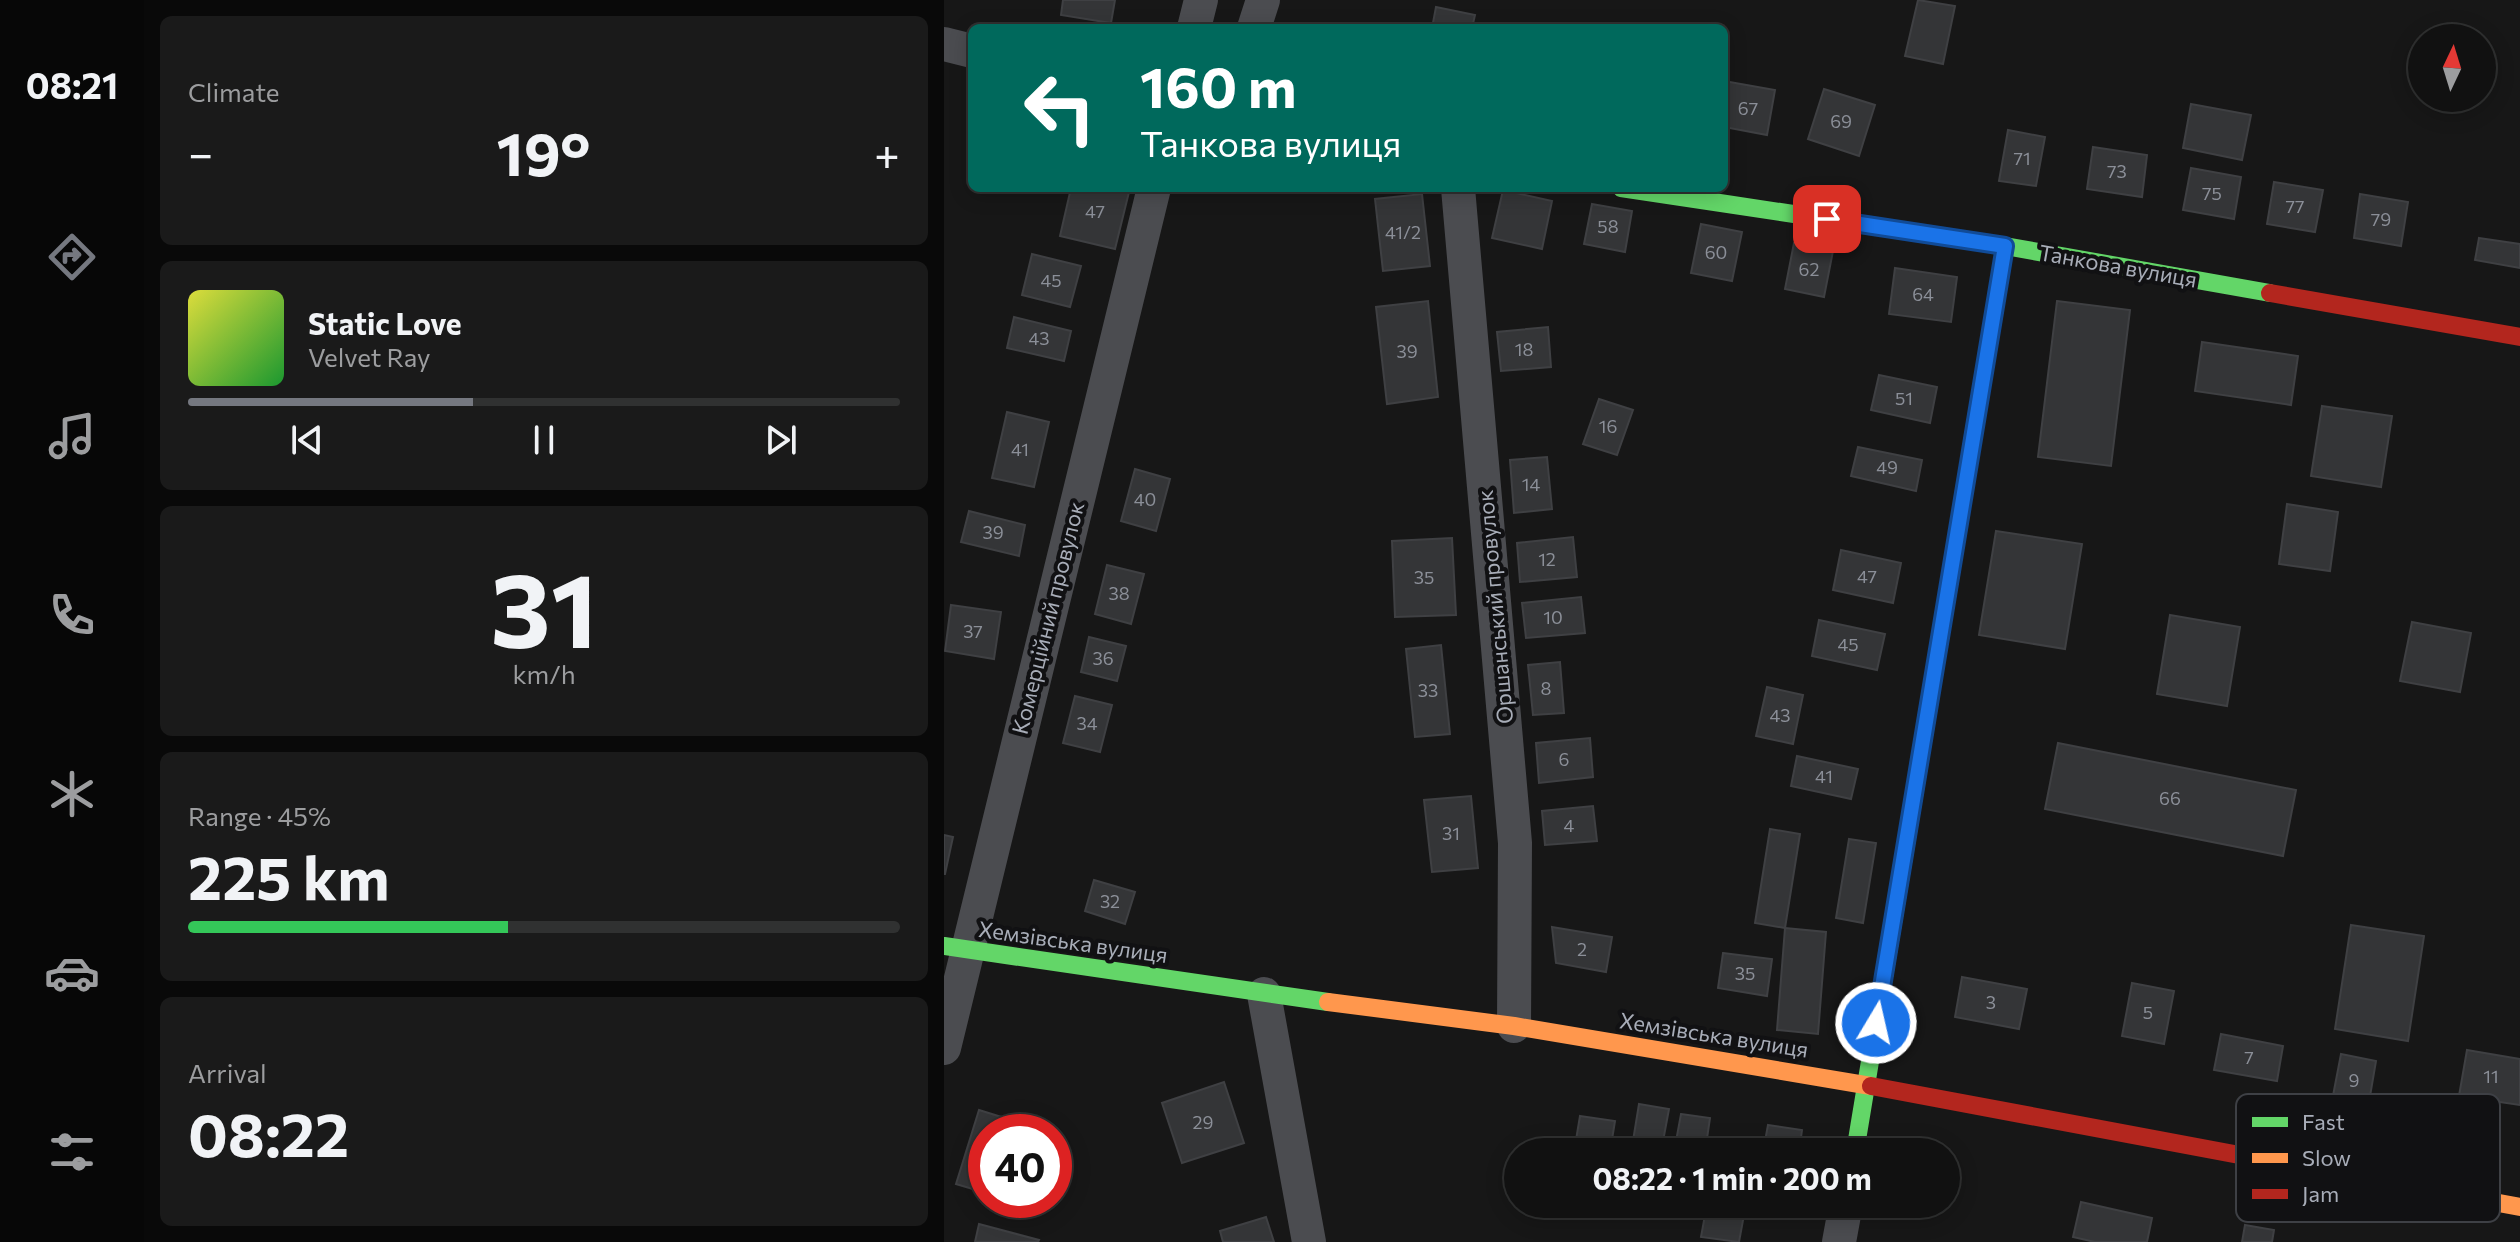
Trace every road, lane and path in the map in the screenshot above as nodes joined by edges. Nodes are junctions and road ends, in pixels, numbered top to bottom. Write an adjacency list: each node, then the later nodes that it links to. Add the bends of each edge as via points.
1 (1201, 0): 3 (street)
2 (1263, 0): 4 (street)
3 (1195, 24)
4 (1255, 24)
5 (944, 44): 6 (street)
6 (968, 50)
7 (1153, 192): 12 (street, Комерційний провулок)
8 (1458, 192): 14 (street, Оршанський провулок, via 1515,843)
9 (1647, 192): 10 (street, Танкова вулиця)
10 (2005, 246): 11 (street, Танкова вулиця); 16 (street)
11 (2520, 337)
12 (955, 949): 13 (street, Хемзівська вулиця); 15 (street, Комерційний провулок)
13 (1264, 994): 14 (street, Хемзівська вулиця); 22 (street)
14 (1514, 1026): 16 (street, Хемзівська вулиця)
15 (944, 1048)
16 (1866, 1085): 17 (street); 18 (street, Хемзівська вулиця)
17 (1857, 1138)
18 (2236, 1154)
19 (2500, 1203): 20 (street, Хемзівська вулиця)
20 (2520, 1207)
21 (1843, 1218): 23 (street)
22 (1309, 1242)
23 (1839, 1242)

